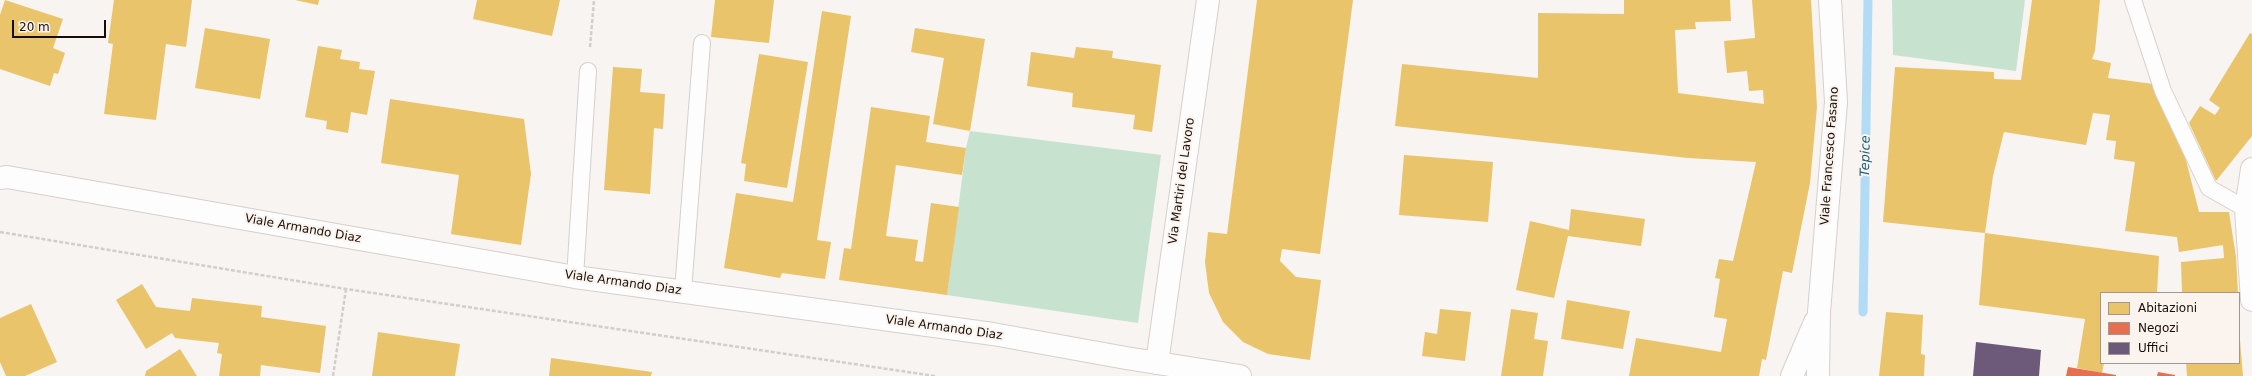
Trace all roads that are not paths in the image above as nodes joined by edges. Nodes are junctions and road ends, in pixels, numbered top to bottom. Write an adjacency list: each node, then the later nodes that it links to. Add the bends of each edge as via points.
1 (1208, 0): 13 (street, Via Martiri del Lavoro)
2 (1830, 0): 12 (street, Viale Francesco Fasano, via 1836,102)
3 (2133, 0): 8 (lane, via 2163,91 2209,188)
4 (702, 43): 10 (lane)
5 (588, 71): 9 (lane)
6 (2252, 169): 8 (street)
7 (2, 176): 9 (street, Viale Armando Diaz)
8 (2246, 209): 11 (street)
9 (575, 277): 10 (street, Viale Armando Diaz)
10 (682, 291): 13 (street, Viale Armando Diaz, via 993,334)
11 (2252, 300)
12 (1819, 312): 15 (street, Viale Francesco Fasano); 16 (street, Viale Francesco Fasano)
13 (1157, 363): 14 (street, Viale Armando Diaz)
14 (1240, 376)
15 (1792, 376)
16 (1818, 376)

